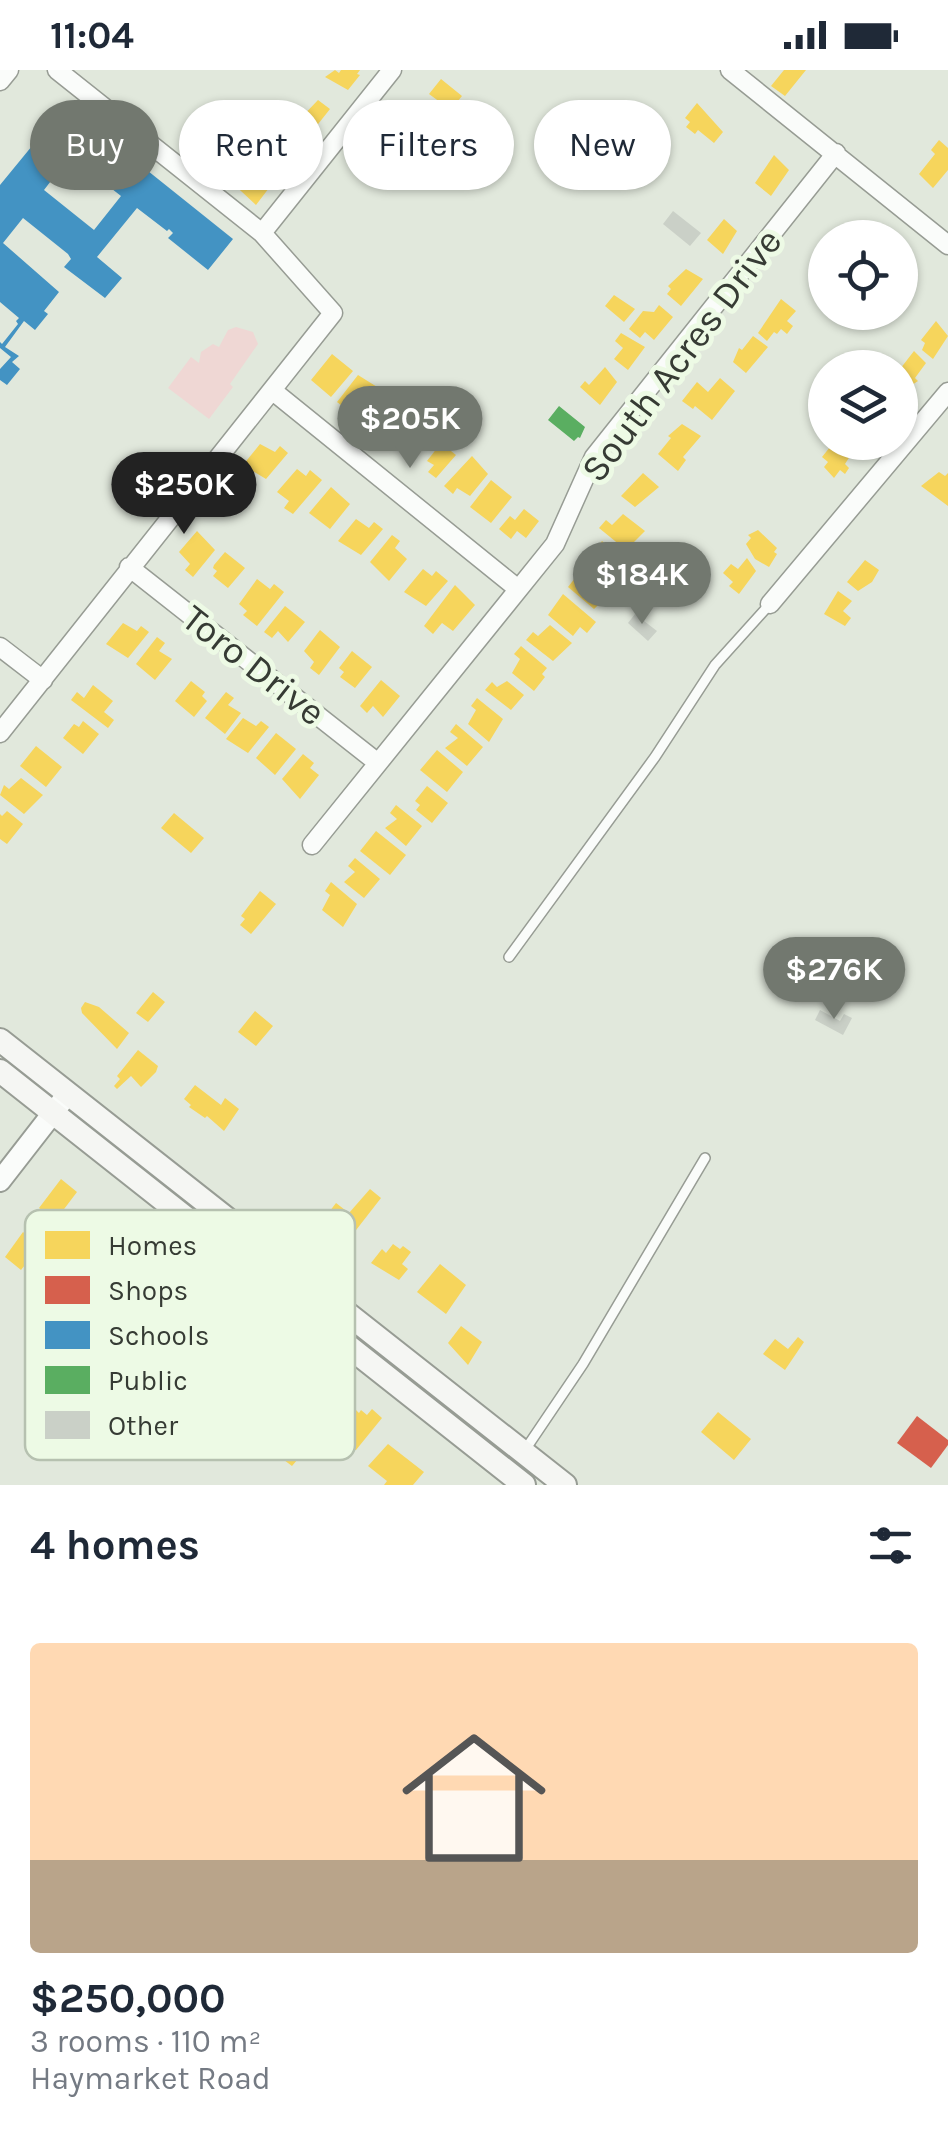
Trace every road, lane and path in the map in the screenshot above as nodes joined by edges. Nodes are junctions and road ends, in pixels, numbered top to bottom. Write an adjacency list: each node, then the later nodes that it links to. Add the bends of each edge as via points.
1 (9, 70): 5 (street)
2 (57, 70): 7 (street)
3 (392, 70): 7 (street)
4 (730, 70): 6 (street)
5 (0, 81)
6 (836, 153): 8 (street); 12 (street, South Acres Drive, via 594,457 554,544)
7 (262, 233): 9 (street, via 334,313)
8 (948, 245)
9 (273, 390): 11 (street); 12 (street)
10 (948, 392): 13 (street)
11 (129, 567): 15 (street); 17 (street, Toro Drive)
12 (518, 589): 17 (street, South Acres Drive)
13 (770, 604): 19 (lane, via 715,665)
14 (0, 646): 15 (street)
15 (42, 680): 16 (street)
16 (0, 733)
17 (378, 763): 18 (street, South Acres Drive)
18 (312, 845)
19 (509, 958)
20 (0, 1040): 22 (main road)
21 (0, 1070): 23 (main road)
22 (68, 1094): 23 (street); 27 (main road)
23 (52, 1114): 25 (street); 26 (main road)
24 (705, 1158): 32 (lane)
25 (0, 1181)
26 (175, 1210)
27 (215, 1210)
28 (355, 1320): 29 (main road)
29 (366, 1329): 30 (main road); 32 (main road)
30 (355, 1343)
31 (355, 1351): 33 (main road)
32 (523, 1452): 33 (main road); 34 (main road)
33 (516, 1478)
34 (565, 1485)

